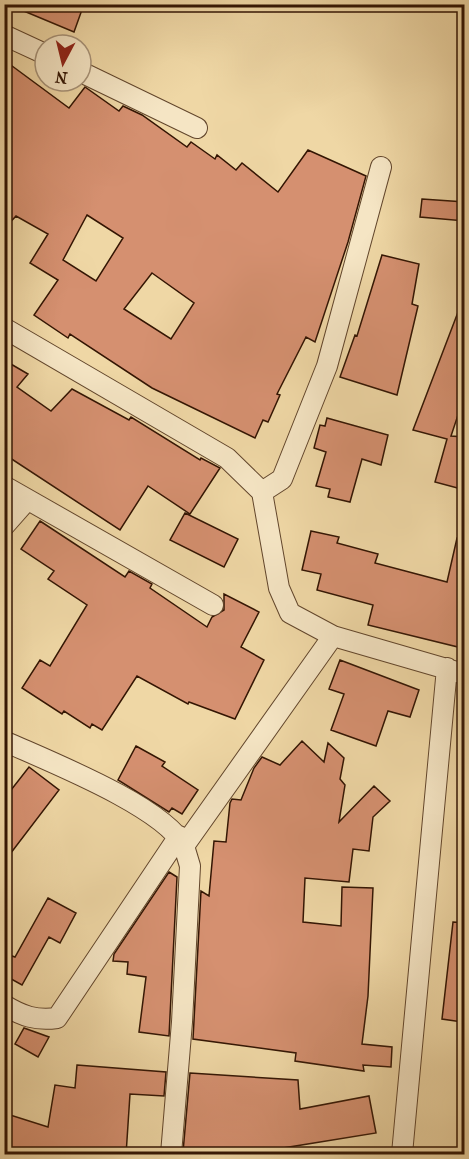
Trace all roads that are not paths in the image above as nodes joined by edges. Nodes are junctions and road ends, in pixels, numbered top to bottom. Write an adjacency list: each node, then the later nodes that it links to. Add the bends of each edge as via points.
1 (4, 35): 2 (street)
2 (33, 48)
3 (93, 78): 4 (street)
4 (197, 128)
5 (381, 167): 8 (street, via 327,366 282,479)
6 (4, 328): 8 (street, via 227,458)
7 (4, 486): 9 (street)
8 (262, 492): 12 (street, via 279,588 290,613)
9 (27, 500): 10 (street); 11 (street)
10 (4, 526)
11 (213, 605)
12 (333, 636): 13 (street); 15 (street)
13 (456, 671): 18 (street)
14 (4, 741): 15 (street, via 135,804)
15 (182, 841): 16 (street, via 57,1018 25,1017); 17 (street, via 190,866)
16 (4, 1005)
17 (171, 1155)
18 (402, 1155)

